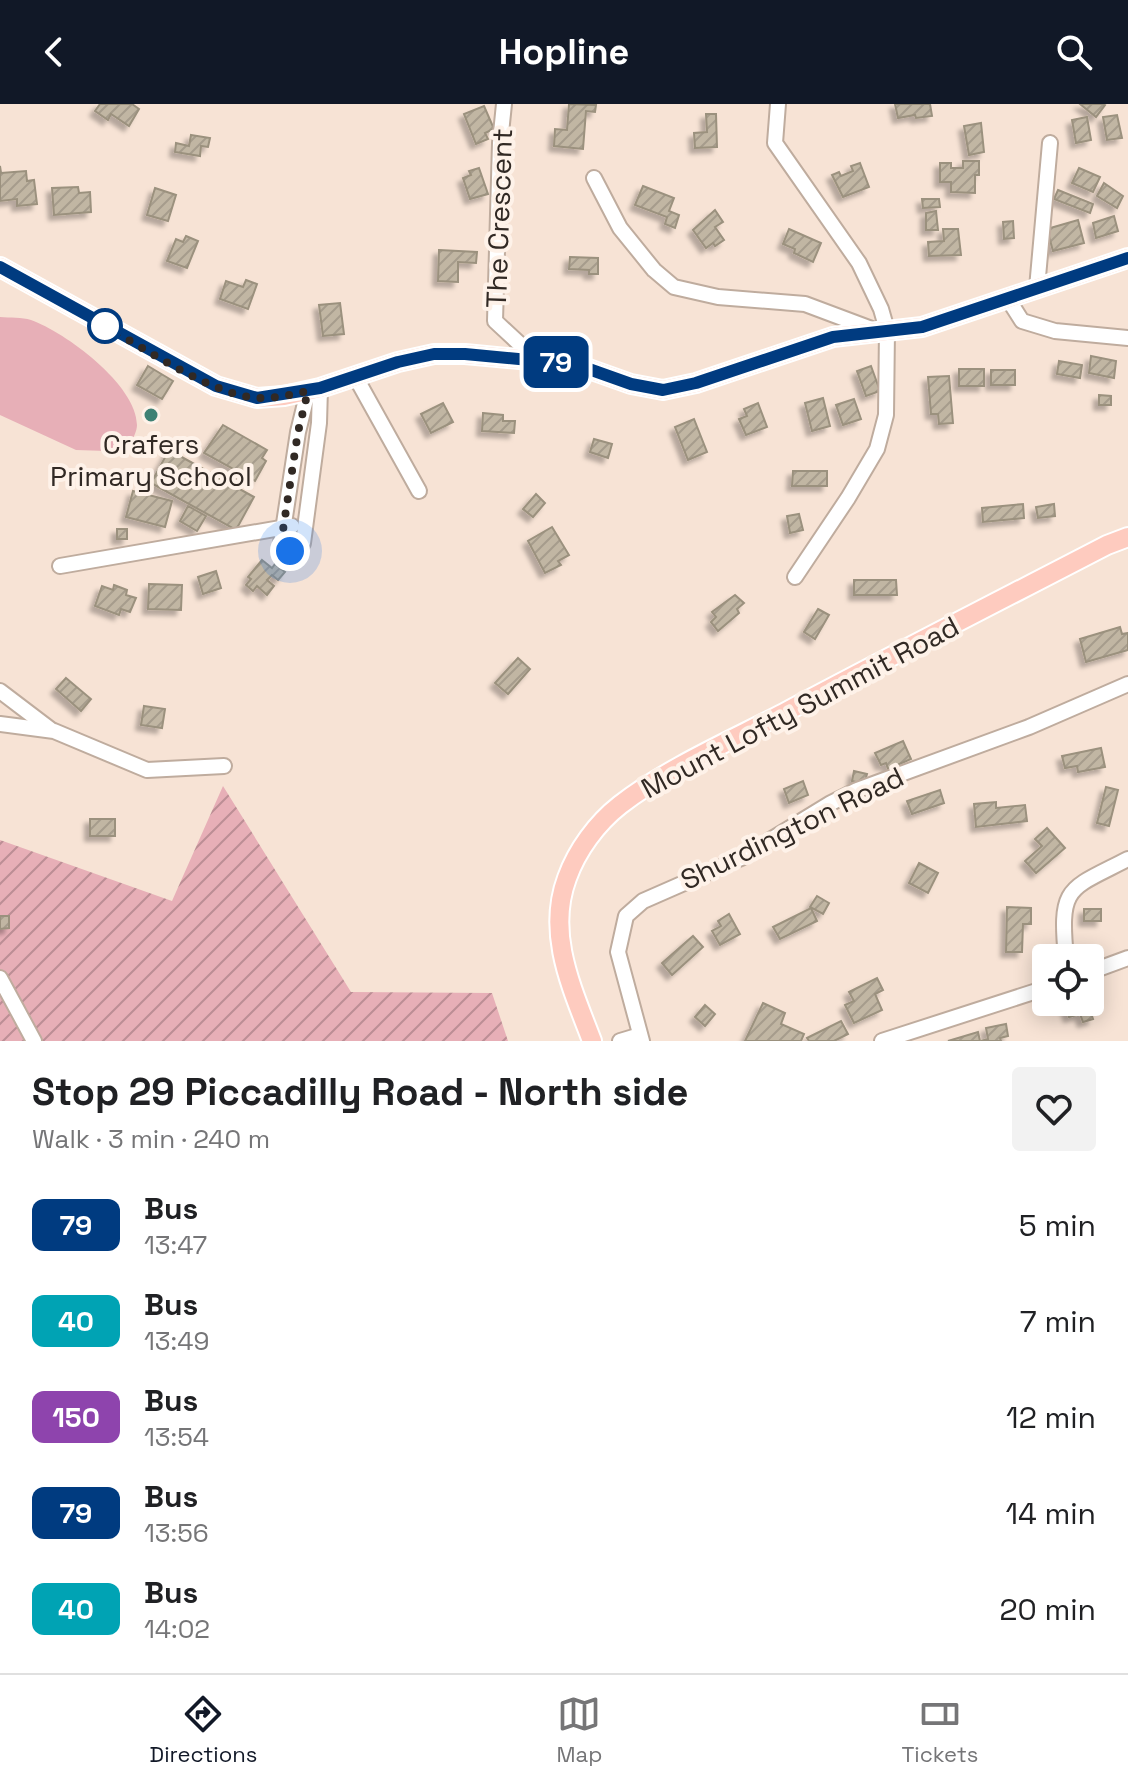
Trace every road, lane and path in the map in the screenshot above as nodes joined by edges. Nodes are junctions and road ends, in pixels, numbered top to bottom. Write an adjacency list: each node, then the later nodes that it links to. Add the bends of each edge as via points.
1 (504, 104): 11 (street, The Crescent, via 495,321)
2 (778, 104): 9 (street, via 775,143 859,263 881,309)
3 (1050, 143): 7 (street)
4 (594, 178): 9 (street, via 620,228 674,287 718,297 805,304)
5 (1128, 258): 7 (main road)
6 (0, 267): 13 (main road, via 216,386 257,398)
7 (1037, 288): 8 (main road)
8 (1008, 299): 9 (main road, via 922,327); 10 (street, via 1022,321 1055,331)
9 (882, 331): 11 (main road, via 833,337 663,390 586,368); 19 (street, via 886,415 877,449)
10 (1128, 338)
11 (538, 361): 12 (main road, via 434,354)
12 (355, 376): 13 (main road); 14 (street)
13 (314, 390): 15 (street, via 319,423); 16 (street, via 298,432)
14 (419, 491)
15 (306, 522): 16 (street); 16 (street, via 303,543 290,551 281,543)
16 (283, 528): 18 (street)
17 (1128, 537): 33 (main road, Mount Lofty Summit Road, via 677,769 619,805 577,855 559,917 566,972)
18 (60, 566)
19 (795, 577)
20 (1128, 684): 31 (street, Shurdington Road, via 857,790 741,858 643,901 626,916 618,952)
21 (0, 691): 23 (street)
22 (0, 724): 23 (street)
23 (54, 731): 24 (street, via 147,770)
24 (224, 766)
25 (1128, 859): 26 (street, via 1083,880 1072,892 1064,908)
26 (1065, 944)
27 (1128, 958): 28 (street)
28 (1104, 967)
29 (0, 978): 32 (street)
30 (1032, 993): 35 (street)
31 (641, 1038): 34 (street)
32 (34, 1041)
33 (592, 1041)
34 (620, 1041)
35 (882, 1041)

